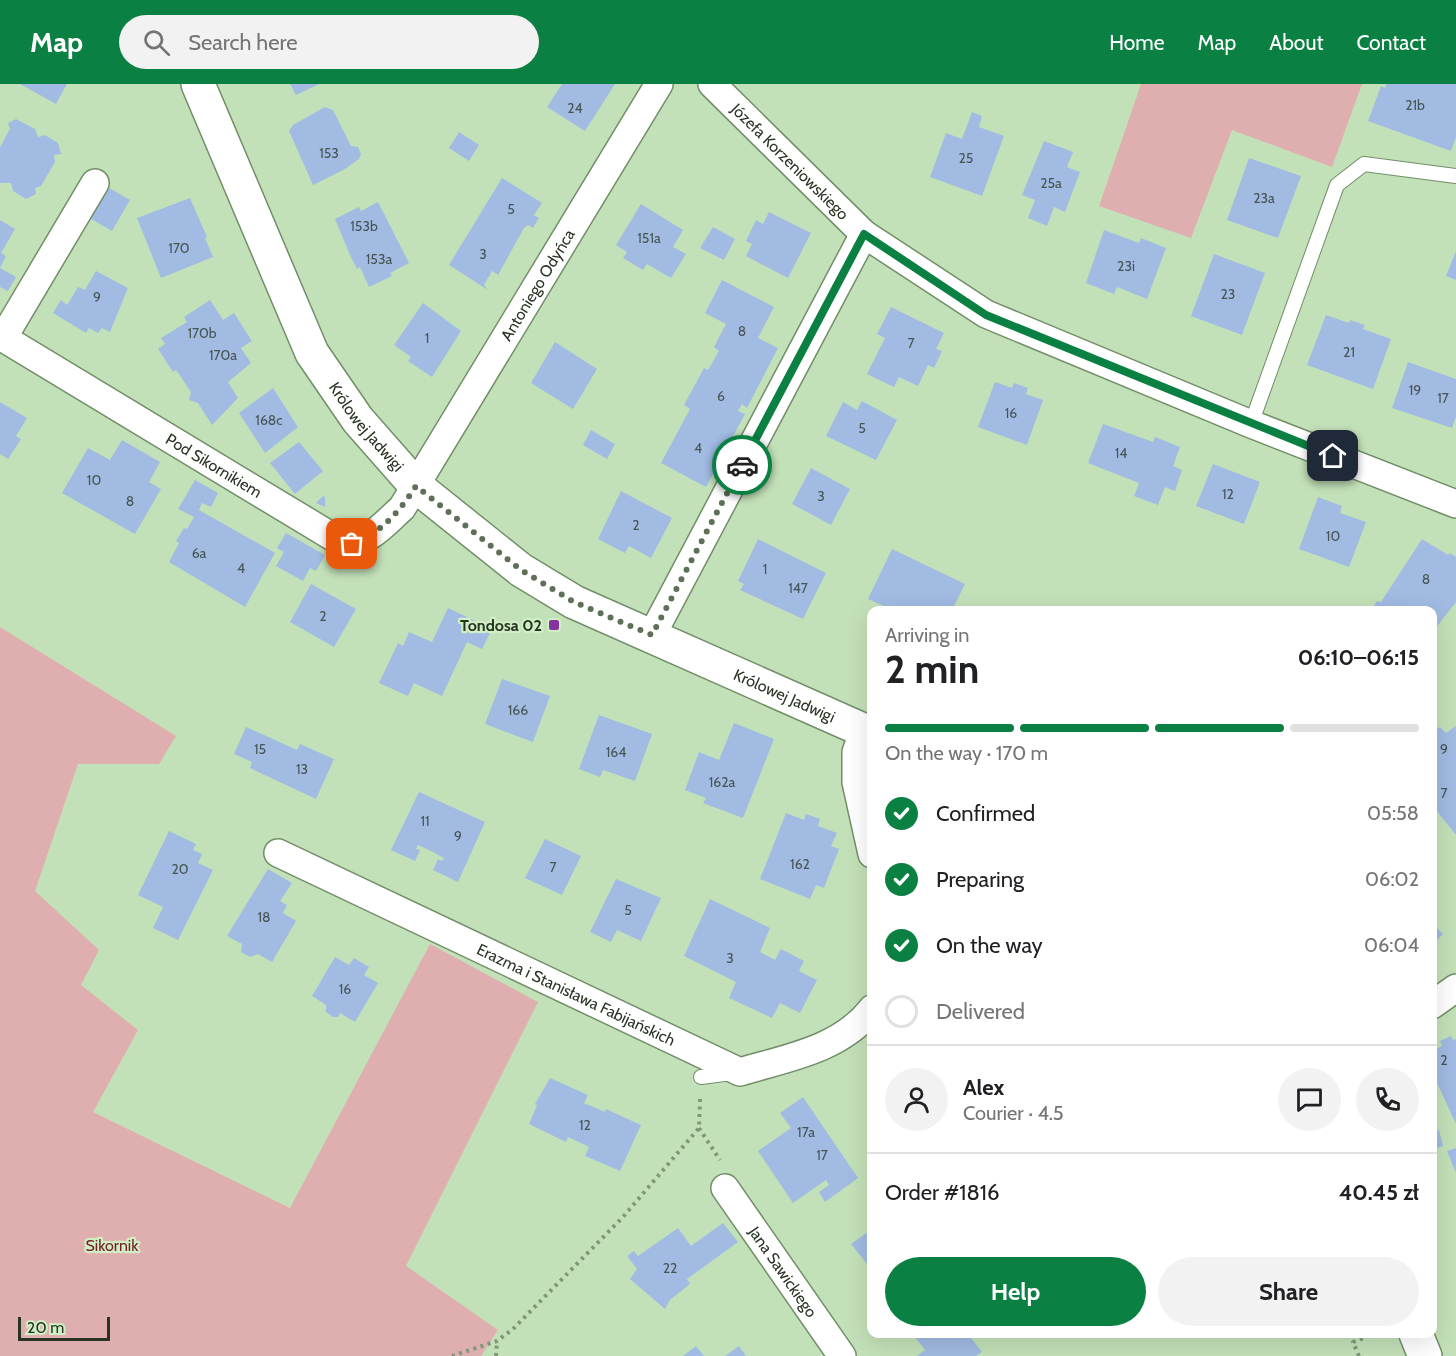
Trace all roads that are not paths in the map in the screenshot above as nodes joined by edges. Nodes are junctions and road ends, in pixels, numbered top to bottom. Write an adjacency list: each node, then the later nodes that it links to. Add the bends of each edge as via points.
1 (198, 84): 9 (street, Królowej Jadwigi, via 312,353 358,420)
2 (659, 84): 9 (street, Antoniego Odyńca, via 427,462)
3 (712, 84): 6 (street, Józefa Korzeniowskiego)
4 (1456, 176): 8 (lane, via 1364,164 1336,185)
5 (95, 183): 7 (street, Pod Sikornikiem)
6 (864, 234): 8 (street, Józefa Korzeniowskiego, via 986,315); 11 (street)
7 (1, 337): 9 (street, Pod Sikornikiem, via 341,543 352,544 373,534 402,508)
8 (1251, 424): 10 (street, Józefa Korzeniowskiego)
9 (416, 486): 11 (street, Królowej Jadwigi, via 521,570 574,602)
10 (1456, 504)
11 (652, 635): 12 (street, Królowej Jadwigi)
12 (867, 732)
13 (867, 734): 14 (street, via 856,752 856,782)
14 (867, 832)
15 (278, 852): 19 (street, Erazma i Stanisława Fabijańskich)
16 (1456, 988): 17 (street)
17 (1437, 1001)
18 (867, 1015): 19 (street, via 846,1034 824,1046)
19 (740, 1072): 20 (lane)
20 (700, 1077)
21 (725, 1188): 23 (street, Jana Sawickiego)
22 (1418, 1338): 24 (street)
23 (842, 1356)
24 (1425, 1356)

